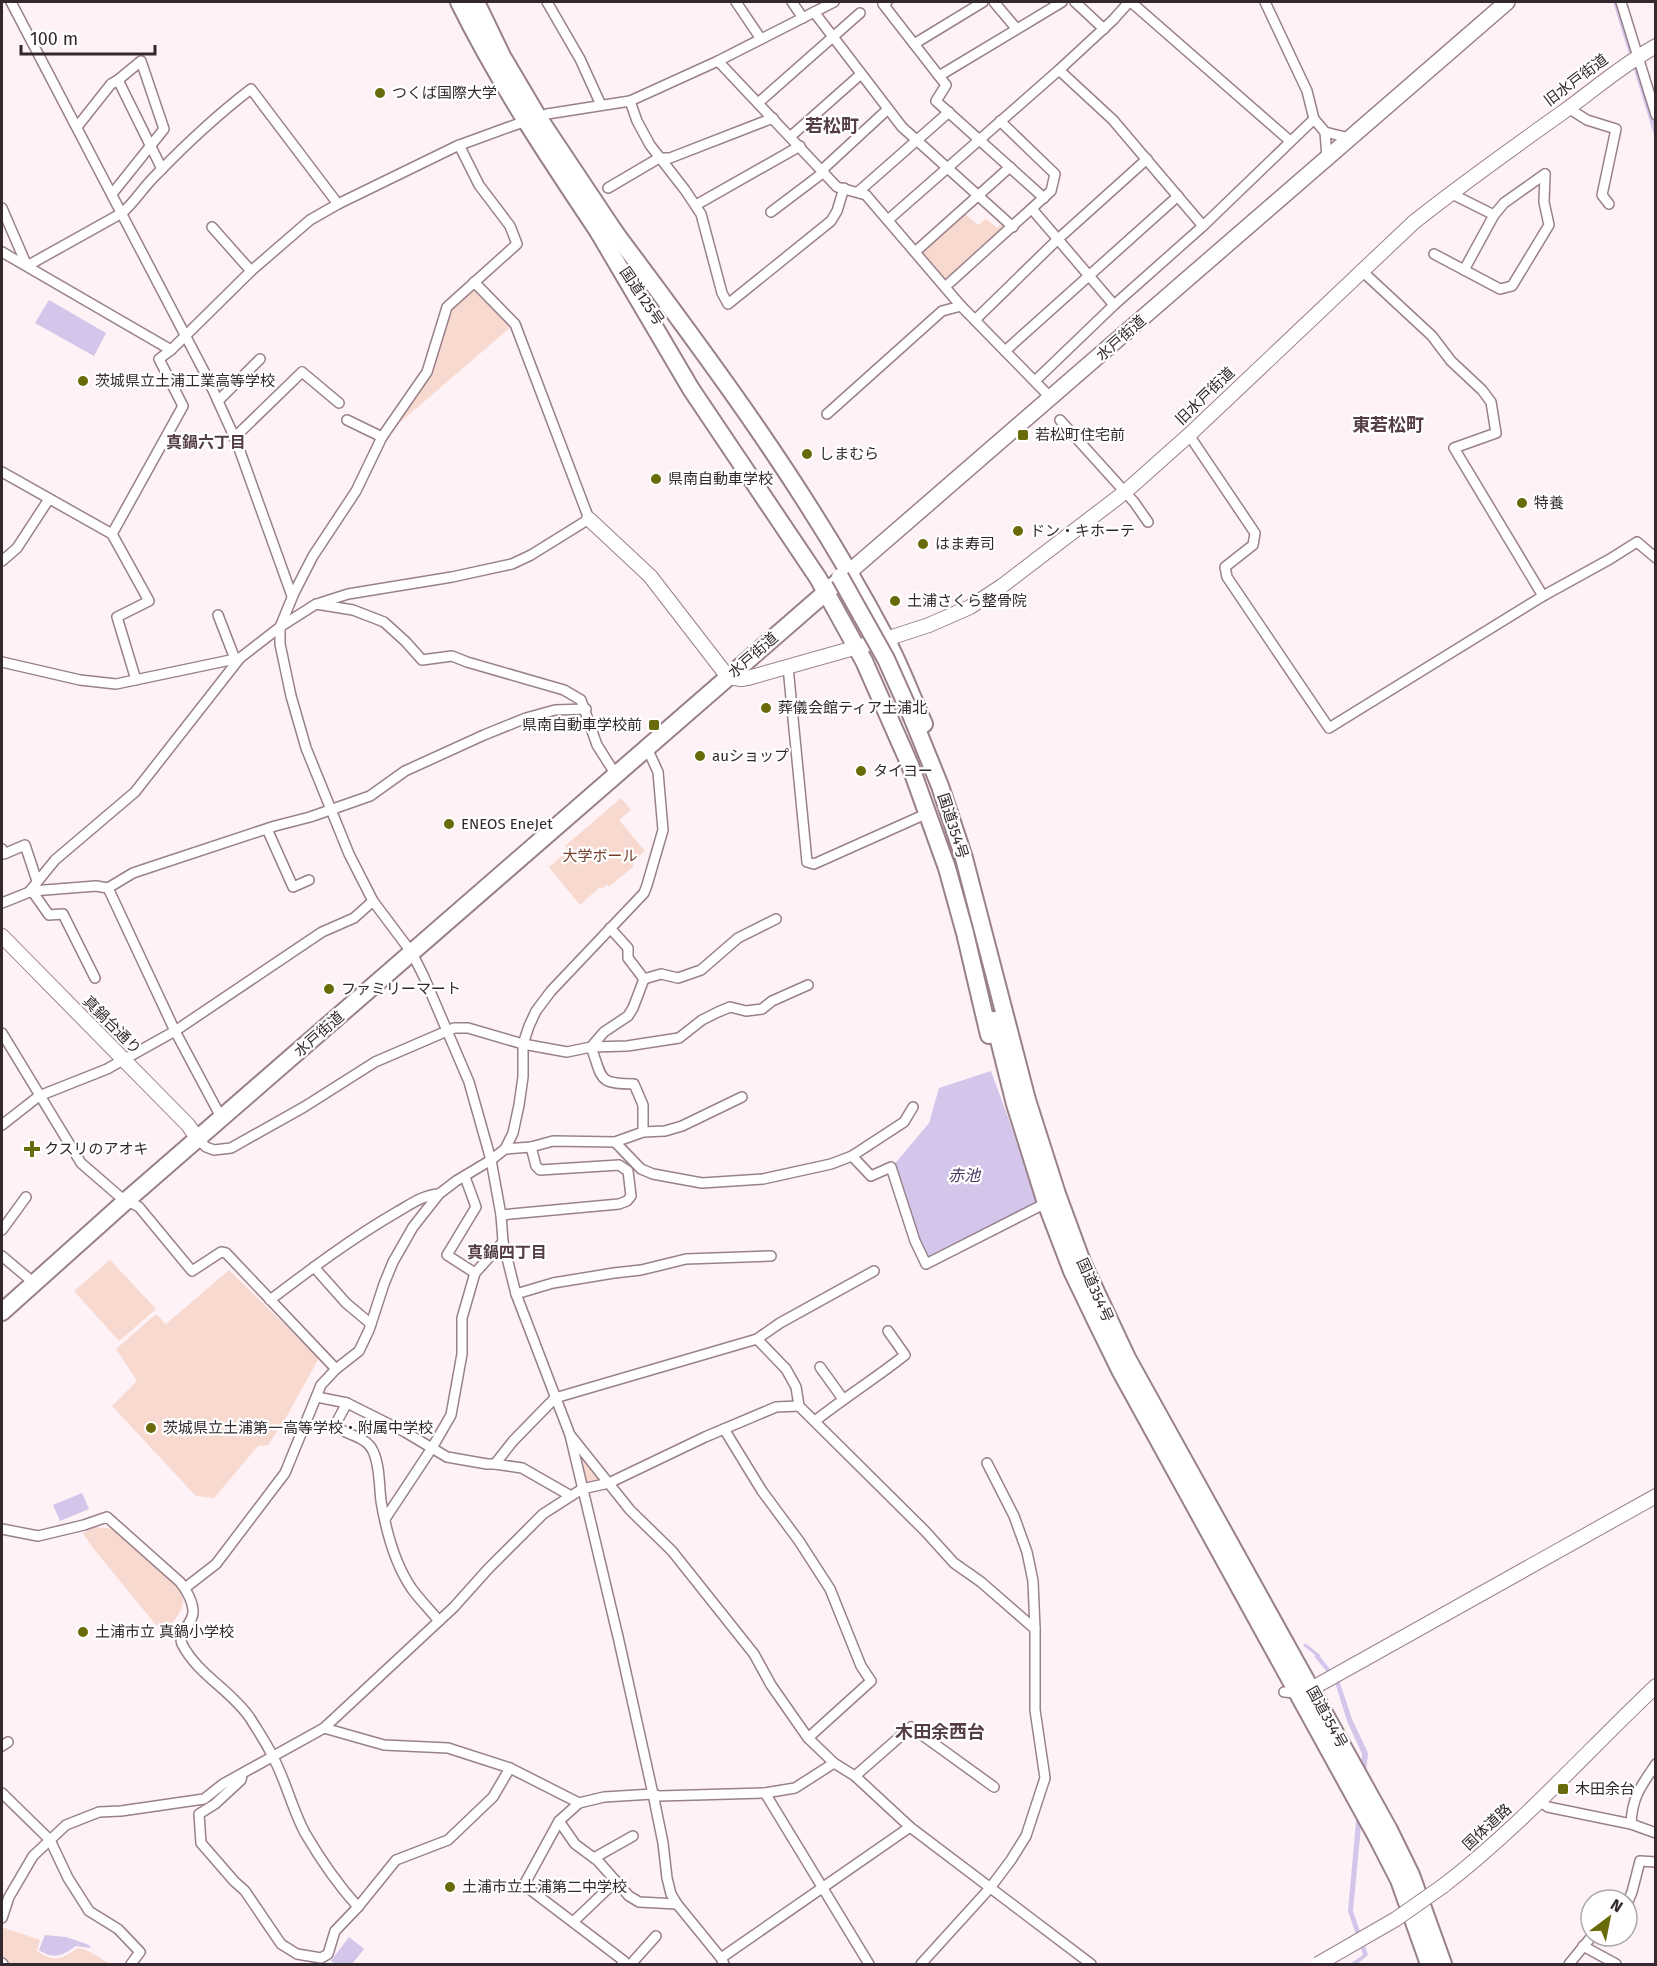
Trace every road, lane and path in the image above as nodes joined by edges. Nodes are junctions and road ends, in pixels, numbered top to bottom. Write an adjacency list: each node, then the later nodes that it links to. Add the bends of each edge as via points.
1 (11, 2): 43 (street)
2 (459, 2): 40 (highway, 国道125号, via 481,47)
3 (476, 2): 40 (highway, 国道125号)
4 (547, 2): 34 (street)
5 (736, 2): 23 (street)
6 (792, 2): 19 (street)
7 (834, 2): 17 (street)
8 (887, 2): 24 (street, via 883,4)
9 (983, 2): 24 (street)
10 (994, 2): 20 (street)
11 (1062, 2): 20 (street)
12 (1075, 2): 21 (street)
13 (1130, 2): 21 (street); 49 (street)
14 (1265, 2): 41 (street, via 1307,91)
15 (1508, 2): 46 (main road, 水戸街道)
16 (1621, 2): 26 (street)
17 (814, 12): 19 (street); 22 (street)
18 (860, 13): 22 (street)
19 (803, 18): 23 (street)
20 (1016, 28): 30 (street)
21 (1104, 29): 28 (street)
22 (833, 37): 29 (street); 33 (street)
23 (761, 39): 27 (street)
24 (914, 44): 30 (street)
25 (1656, 46): 26 (street, 旧水戸街道)
26 (1637, 56): 35 (street, 旧水戸街道); 38 (street)
27 (718, 61): 32 (street); 33 (street)
28 (1059, 70): 42 (street); 55 (street, via 1113,120)
29 (861, 74): 36 (street); 45 (street)
30 (939, 76): 37 (street, via 946,85 936,100)
31 (118, 80): 43 (street); 51 (street); 51 (street, via 141,61 164,129)
32 (630, 101): 34 (street); 54 (street)
33 (758, 103): 39 (street)
34 (601, 105): 40 (street)
35 (1568, 108): 63 (street, 旧水戸街道); 69 (street, via 1587,120 1616,129 1602,195)
36 (888, 109): 48 (street); 59 (street)
37 (949, 112): 47 (street); 48 (street)
38 (1656, 115)
39 (773, 118): 45 (street); 54 (street, via 670,158)
40 (531, 119): 50 (street); 77 (highway, 国道125号)
41 (1314, 119): 44 (street); 49 (street)
42 (1000, 121): 47 (street); 67 (street, via 1055,174 1051,190)
43 (77, 127): 64 (street)
44 (1325, 132): 46 (street); 53 (street)
45 (791, 136): 52 (street)
46 (1349, 138): 53 (main road, 水戸街道)
47 (980, 139): 56 (street); 57 (street)
48 (917, 140): 56 (street); 62 (street)
49 (1290, 141): 79 (street)
50 (459, 145): 68 (street); 90 (street, via 479,185 510,226 517,244)
51 (150, 146): 58 (street); 64 (street)
52 (800, 146): 59 (street); 70 (street)
53 (1327, 157): 100 (main road, 水戸街道)
54 (658, 158): 60 (street); 70 (street)
55 (1147, 159): 66 (street); 81 (street)
56 (947, 167): 65 (street); 76 (street)
57 (1010, 167): 65 (street); 67 (street)
58 (162, 169): 68 (street, via 251,89); 74 (street)
59 (823, 171): 61 (street, via 837,187); 73 (street)
60 (608, 188)
61 (844, 188): 62 (street); 70 (street, via 831,221 728,304)
62 (858, 192): 76 (street, via 866,195)
63 (1450, 193): 75 (street); 88 (street, 旧水戸街道)
64 (112, 194): 74 (street)
65 (978, 196): 78 (street); 83 (street)
66 (1178, 196): 79 (street); 89 (street)
67 (1044, 198): 72 (street)
68 (338, 204): 87 (street, via 310,220)
69 (1609, 204)
70 (696, 206)
71 (2, 208): 85 (street)
72 (1032, 209): 78 (street); 81 (street)
73 (771, 212)
74 (122, 213): 85 (street); 95 (street)
75 (1494, 216): 86 (street); 86 (street, via 1504,203 1545,174 1548,225 1512,286 1500,289)
76 (888, 220): 83 (street)
77 (603, 226): 117 (highway, 国道125号); 117 (highway, via 691,389 774,510); 117 (highway, via 719,371 800,493)
78 (1013, 226): 91 (street)
79 (1203, 226): 92 (street)
80 (212, 227): 87 (street)
81 (1058, 239): 89 (street); 94 (street)
82 (2, 252): 85 (street)
83 (915, 252): 91 (street)
84 (1434, 254): 86 (street)
85 (27, 266): 96 (street)
86 (1464, 270)
87 (251, 271): 95 (street)
88 (1362, 271): 106 (street, 旧水戸街道); 119 (street, via 1432,336 1450,361 1491,402 1496,433 1454,448)
89 (1089, 275): 92 (street); 97 (street)
90 (474, 282): 107 (street, via 447,307 427,372); 112 (street, via 515,324)
91 (945, 288): 93 (street)
92 (1114, 305): 99 (street)
93 (961, 306): 94 (street); 103 (street, via 942,311)
94 (975, 320): 97 (street)
95 (186, 336): 96 (street); 101 (street)
96 (171, 350): 114 (street, via 159,359 183,406)
97 (1005, 351): 99 (street)
98 (260, 359): 101 (street)
99 (1035, 381): 100 (street)
100 (1051, 398): 117 (main road, 水戸街道)
101 (218, 401): 108 (street)
102 (339, 403): 108 (street, via 302,372)
103 (827, 414)
104 (347, 420): 107 (street)
105 (1060, 420): 110 (street)
106 (1189, 435): 110 (street, 旧水戸街道); 119 (street, via 1255,533 1253,545 1225,567 1227,577 1329,728)
107 (382, 437): 118 (street, via 356,491)
108 (234, 438): 118 (street)
109 (2, 472): 111 (street)
110 (1125, 492): 113 (street); 123 (street, 旧水戸街道, via 970,607)
111 (49, 499): 114 (street); 116 (street, via 17,548)
112 (589, 519): 120 (street, via 512,564 348,594); 130 (street, via 650,576)
113 (1148, 522)
114 (112, 534): 131 (street, via 149,601 117,617)
115 (1656, 558): 119 (street, via 1637,542)
116 (2, 561)
117 (837, 581): 123 (highway); 124 (highway, 水戸街道); 125 (highway); 160 (highway, 国道354号, bridge, via 886,659 907,719 940,786 964,858)
118 (292, 596): 122 (street)
119 (1543, 596)
120 (316, 604): 122 (street); 132 (street, via 353,610 384,622 422,660 452,656 564,690 581,700)
121 (218, 615): 126 (street)
122 (280, 627): 126 (street); 135 (street, via 291,696 306,748)
123 (886, 639): 125 (street, 旧水戸街道); 160 (highway, via 943,768 974,854 1015,1026)
124 (764, 646): 129 (street, via 763,664); 130 (highway, 水戸街道)
125 (857, 647): 128 (street, 旧水戸街道); 136 (highway)
126 (238, 659): 131 (street); 140 (street, via 135,792 55,860)
127 (2, 662): 131 (street, via 80,680 116,684)
128 (788, 667): 129 (street, 旧水戸街道); 136 (street, via 807,862 814,864)
129 (770, 672): 130 (street, 旧水戸街道, via 741,679)
130 (728, 677): 133 (highway, 水戸街道)
131 (136, 680)
132 (586, 709): 134 (street, via 597,745); 135 (street, via 555,710 495,730 405,771 370,796)
133 (647, 748): 134 (highway, 水戸街道); 146 (street, via 658,772 662,836 644,893)
134 (616, 774): 148 (highway, 水戸街道)
135 (331, 810): 137 (street); 143 (street)
136 (928, 813): 160 (highway, via 965,933 988,1033)
137 (267, 829): 139 (street, via 293,887); 141 (street, via 133,873)
138 (2, 849): 140 (street, via 3,854 26,845)
139 (309, 880)
140 (38, 881): 142 (street)
141 (108, 888): 142 (street); 152 (street)
142 (31, 891): 144 (street); 149 (street, via 49,915 63,914)
143 (373, 901): 148 (street); 152 (street, via 354,918 322,932)
144 (2, 903)
145 (776, 919): 150 (street, via 738,938 701,970 678,978 661,974)
146 (610, 928): 150 (street, via 628,948 628,958); 155 (street, via 536,1011)
147 (2, 936): 157 (street, 真鍋台通り)
148 (412, 952): 153 (street); 162 (highway, 水戸街道)
149 (95, 978)
150 (644, 979): 156 (street, via 628,1016 603,1032)
151 (808, 985): 156 (street, via 762,1009 730,1007 702,1020 679,1038)
152 (176, 1031): 157 (street); 162 (street)
153 (446, 1031): 155 (street, via 468,1028); 165 (street, via 358,1071 231,1148 214,1150); 170 (street, via 469,1082)
154 (2, 1033): 158 (street)
155 (523, 1044): 156 (street, via 567,1052); 168 (street, via 519,1105)
156 (591, 1047): 164 (street, via 602,1078 611,1084 634,1084 643,1105)
157 (123, 1059): 158 (street); 165 (street, 真鍋台通り)
158 (39, 1096): 163 (street); 174 (street, via 81,1163)
159 (742, 1097): 164 (street, via 682,1126)
160 (1021, 1102): 175 (highway, 国道354号); 214 (highway, 国道354号, via 1104,1310)
161 (913, 1107): 169 (street, via 904,1122)
162 (222, 1119): 165 (highway, 水戸街道)
163 (2, 1125)
164 (643, 1132): 166 (street)
165 (198, 1138): 174 (highway, 水戸街道)
166 (615, 1142): 167 (street, via 553,1141); 169 (street, via 641,1169 702,1183 764,1179)
167 (531, 1147): 168 (street); 176 (street, via 540,1170 619,1165 628,1171 631,1196 619,1204)
168 (505, 1149): 170 (street)
169 (852, 1156): 175 (street, via 871,1176 891,1167 926,1264)
170 (491, 1160): 171 (street); 176 (street)
171 (465, 1177): 172 (street); 183 (street, via 476,1207 447,1256)
172 (439, 1194): 181 (street, via 414,1202); 188 (street, via 413,1227 393,1262)
173 (26, 1197): 177 (street)
174 (128, 1200): 184 (highway, 水戸街道); 186 (street, via 139,1207 192,1271 221,1252 226,1253)
175 (1046, 1203): 214 (highway, 国道354号, via 1072,1271 1121,1372)
176 (501, 1215): 178 (street)
177 (2, 1230)
178 (503, 1242): 183 (street); 185 (street)
179 (2, 1256): 184 (street)
180 (771, 1256): 185 (street, via 686,1259 553,1283)
181 (314, 1267): 186 (street); 188 (street)
182 (874, 1271): 190 (street)
183 (475, 1273): 201 (street, via 462,1318 462,1354 451,1415)
184 (34, 1283): 187 (highway, 水戸街道)
185 (516, 1294): 194 (street)
186 (270, 1300): 192 (street)
187 (2, 1312)
188 (371, 1324): 192 (street, via 359,1351)
189 (888, 1331): 195 (street, via 905,1355)
190 (757, 1339): 194 (street); 197 (street, via 786,1370 796,1387)
191 (820, 1367): 195 (street)
192 (336, 1370): 193 (street, via 321,1385)
193 (317, 1397): 196 (street); 210 (street, via 285,1473 216,1564)
194 (555, 1398): 200 (street); 203 (street)
195 (843, 1399): 198 (street)
196 (347, 1403): 201 (street); 208 (street, via 335,1425 358,1436 372,1449)
197 (800, 1406): 198 (street); 199 (street, via 776,1407)
198 (815, 1421): 212 (street, via 954,1563)
199 (724, 1429): 204 (street); 216 (street, via 830,1588 861,1666 871,1681)
200 (570, 1435): 204 (street); 205 (street)
201 (432, 1448): 203 (street, via 447,1457); 208 (street)
202 (987, 1463): 212 (street, via 1027,1552)
203 (495, 1464): 206 (street, via 522,1468)
204 (609, 1483): 205 (street); 216 (street, via 672,1551 754,1654)
205 (582, 1489): 206 (street); 226 (street)
206 (571, 1496): 211 (street, via 543,1515)
207 (1656, 1496): 214 (street)
208 (385, 1519): 211 (street, via 405,1577)
209 (2, 1529): 210 (street, via 38,1536 106,1517)
210 (185, 1588): 217 (street, via 193,1611 181,1642 204,1672 240,1704)
211 (439, 1621): 215 (street)
212 (1035, 1629): 239 (street, via 1035,1710 1046,1778 1026,1836)
213 (1656, 1686): 227 (street, 国体道路)
214 (1297, 1691): 255 (highway, 国道354号, via 1399,1880); 256 (highway, 国道354号, via 1389,1830 1411,1875)
215 (324, 1728): 217 (street); 220 (street, via 384,1745 448,1748)
216 (808, 1738): 218 (street)
217 (273, 1756): 221 (street); 242 (street, via 305,1832)
218 (834, 1763): 222 (street); 225 (street, via 795,1788)
219 (1656, 1764): 230 (street, via 1637,1792)
220 (510, 1768): 228 (street); 242 (street, via 493,1797 448,1840 396,1860)
221 (242, 1775): 234 (street, via 204,1799 99,1812 66,1825); 242 (street, via 215,1804 199,1814 201,1843 245,1890 281,1944 297,1954 321,1958 328,1954 335,1932)
222 (855, 1776): 223 (street, via 911,1727); 231 (street)
223 (994, 1786)
224 (2, 1792): 234 (street)
225 (765, 1793): 226 (street); 238 (street)
226 (653, 1794): 228 (street); 241 (street, via 667,1878)
227 (1539, 1801): 230 (street, via 1548,1807); 254 (street, 国体道路, bridge, via 1443,1886)
228 (579, 1803): 229 (street)
229 (559, 1821): 235 (street, via 575,1844); 244 (street, via 524,1885)
230 (1631, 1824): 232 (street)
231 (910, 1827): 238 (street); 239 (street)
232 (1656, 1833)
233 (633, 1836): 235 (street)
234 (50, 1840): 243 (street, via 33,1856 9,1897); 250 (street, via 89,1911 118,1929 140,1952)
235 (594, 1858): 237 (street)
236 (1656, 1862): 240 (street, via 1640,1861)
237 (616, 1881): 241 (street, via 639,1902); 244 (street)
238 (822, 1887): 248 (street); 251 (street)
239 (990, 1888): 252 (street); 253 (street)
240 (1633, 1888)
241 (677, 1904): 248 (street)
242 (358, 1907)
243 (2, 1918)
244 (573, 1922): 249 (street)
245 (656, 1936): 249 (street)
246 (1582, 1948): 257 (street)
247 (1586, 1948): 258 (street)
248 (723, 1961)
249 (627, 1964)
250 (131, 1965)
251 (869, 1965)
252 (921, 1965)
253 (1091, 1965)
254 (1318, 1965)
255 (1429, 1965)
256 (1443, 1965)
257 (1569, 1965)
258 (1616, 1965)

